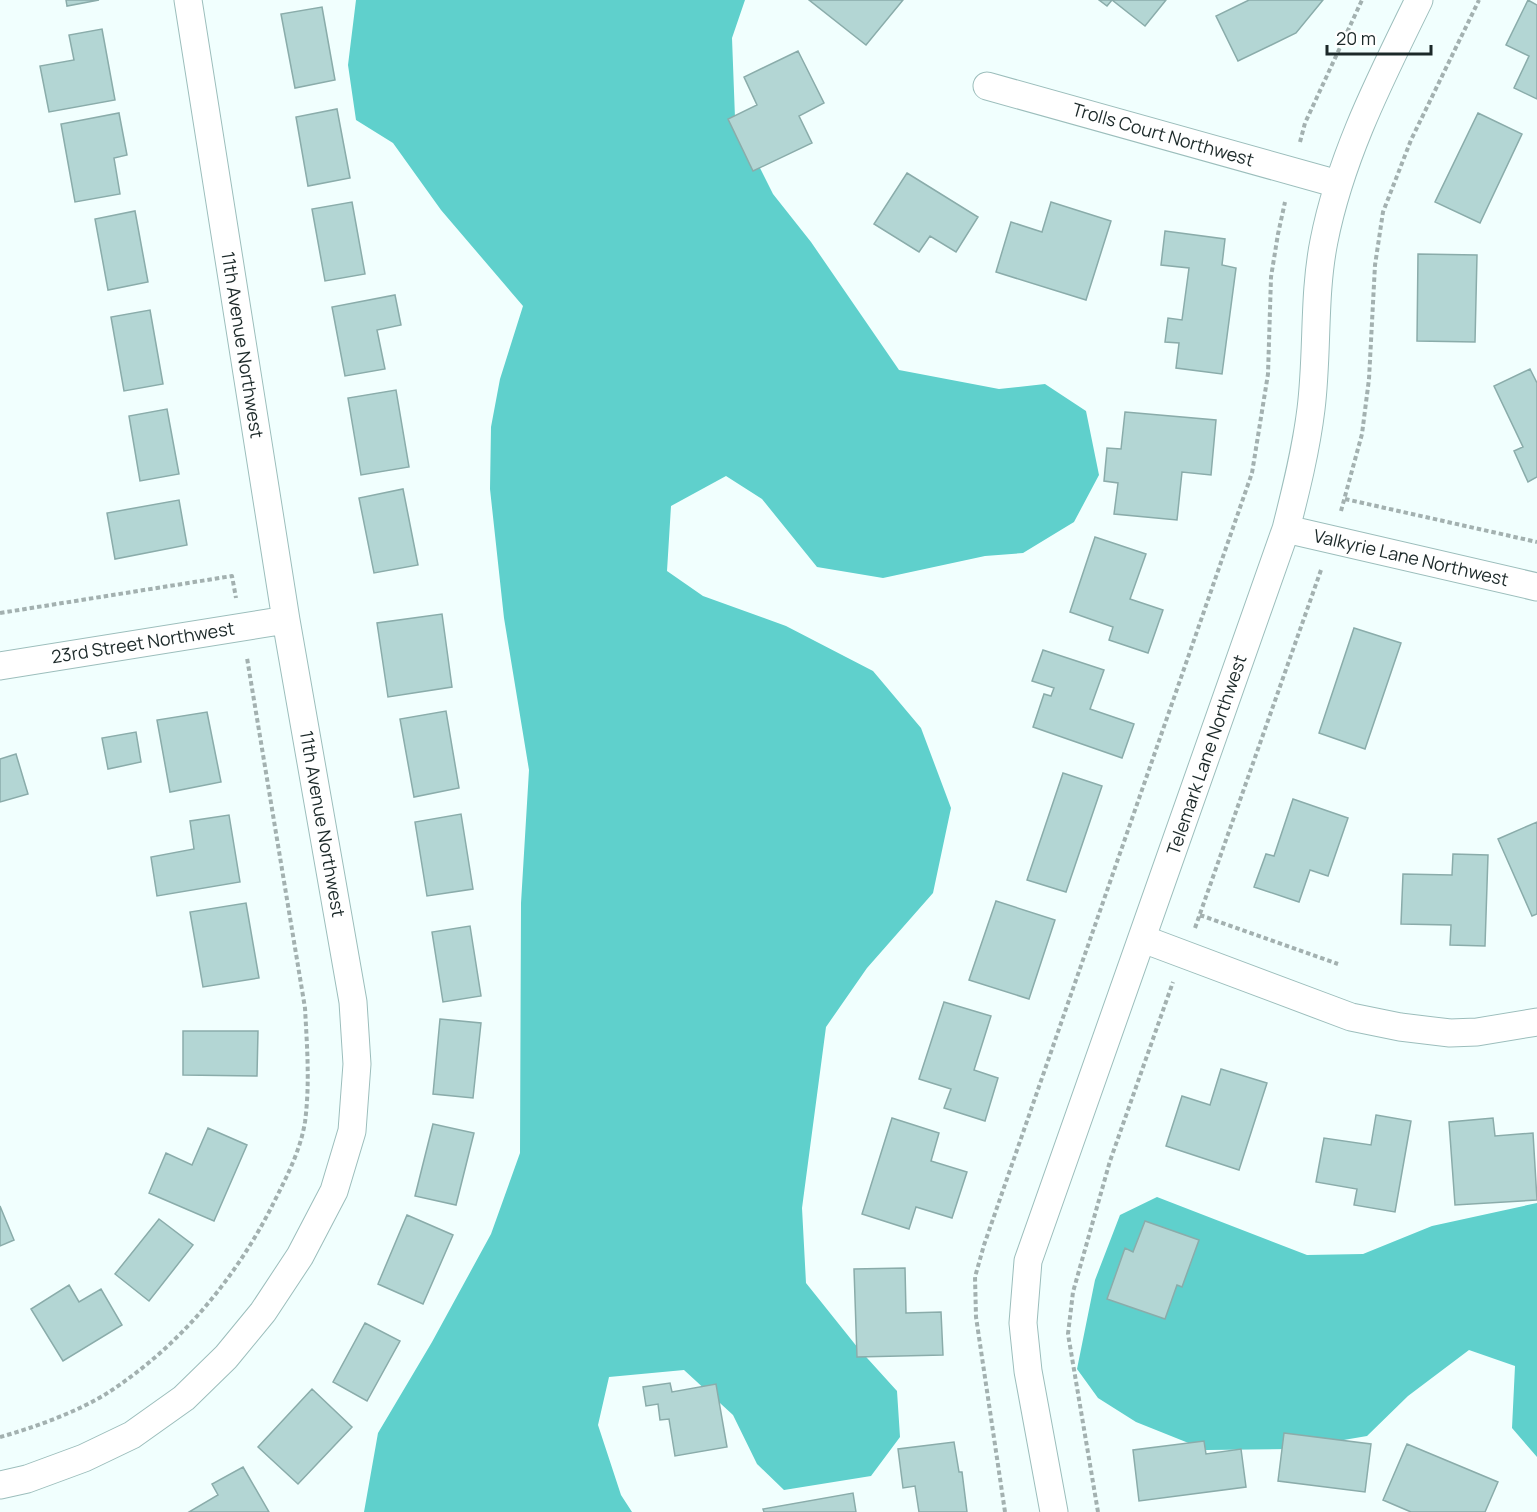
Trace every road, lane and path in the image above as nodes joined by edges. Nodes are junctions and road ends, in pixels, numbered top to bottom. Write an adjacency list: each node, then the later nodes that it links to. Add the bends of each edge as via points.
1 (188, 0): 14 (street, 11th Avenue Northwest)
2 (1362, 0): 6 (path, via 1305,123)
3 (1419, 0): 7 (street, Telemark Lane Northwest, via 1358,128)
4 (1479, 0): 9 (path, via 1411,140 1383,212 1362,434 1345,499)
5 (987, 86): 6 (street, Trolls Court Northwest)
6 (1293, 171): 7 (street, Trolls Court Northwest); 23 (path, via 1271,277 1268,374 1252,473 975,1276 976,1317)
7 (1338, 184): 8 (street, Telemark Lane Northwest, via 1323,242 1311,408)
8 (1286, 530): 12 (street, Valkyrie Lane Northwest); 17 (street, Telemark Lane Northwest)
9 (1537, 542)
10 (232, 576): 13 (path)
11 (1318, 578): 18 (path, via 1200,915)
12 (1537, 587)
13 (0, 613)
14 (286, 620): 15 (street, 23rd Street Northwest); 22 (street, 11th Avenue Northwest, via 353,1002 357,1064 352,1131 334,1191 300,1256 263,1312 226,1357 184,1398 132,1434 84,1458)
15 (0, 666)
16 (248, 667): 21 (path, via 305,1008 309,1064 305,1123 290,1173 259,1232 224,1284 152,1361 107,1394)
17 (1143, 939): 20 (street, via 1351,1017 1450,1033); 24 (street, Telemark Lane Northwest, via 1028,1261 1023,1323)
18 (1338, 964)
19 (1171, 986): 25 (path, via 1110,1161 1073,1293 1068,1334)
20 (1537, 1022)
21 (0, 1437)
22 (0, 1485)
23 (1005, 1512)
24 (1054, 1512)
25 (1098, 1512)

